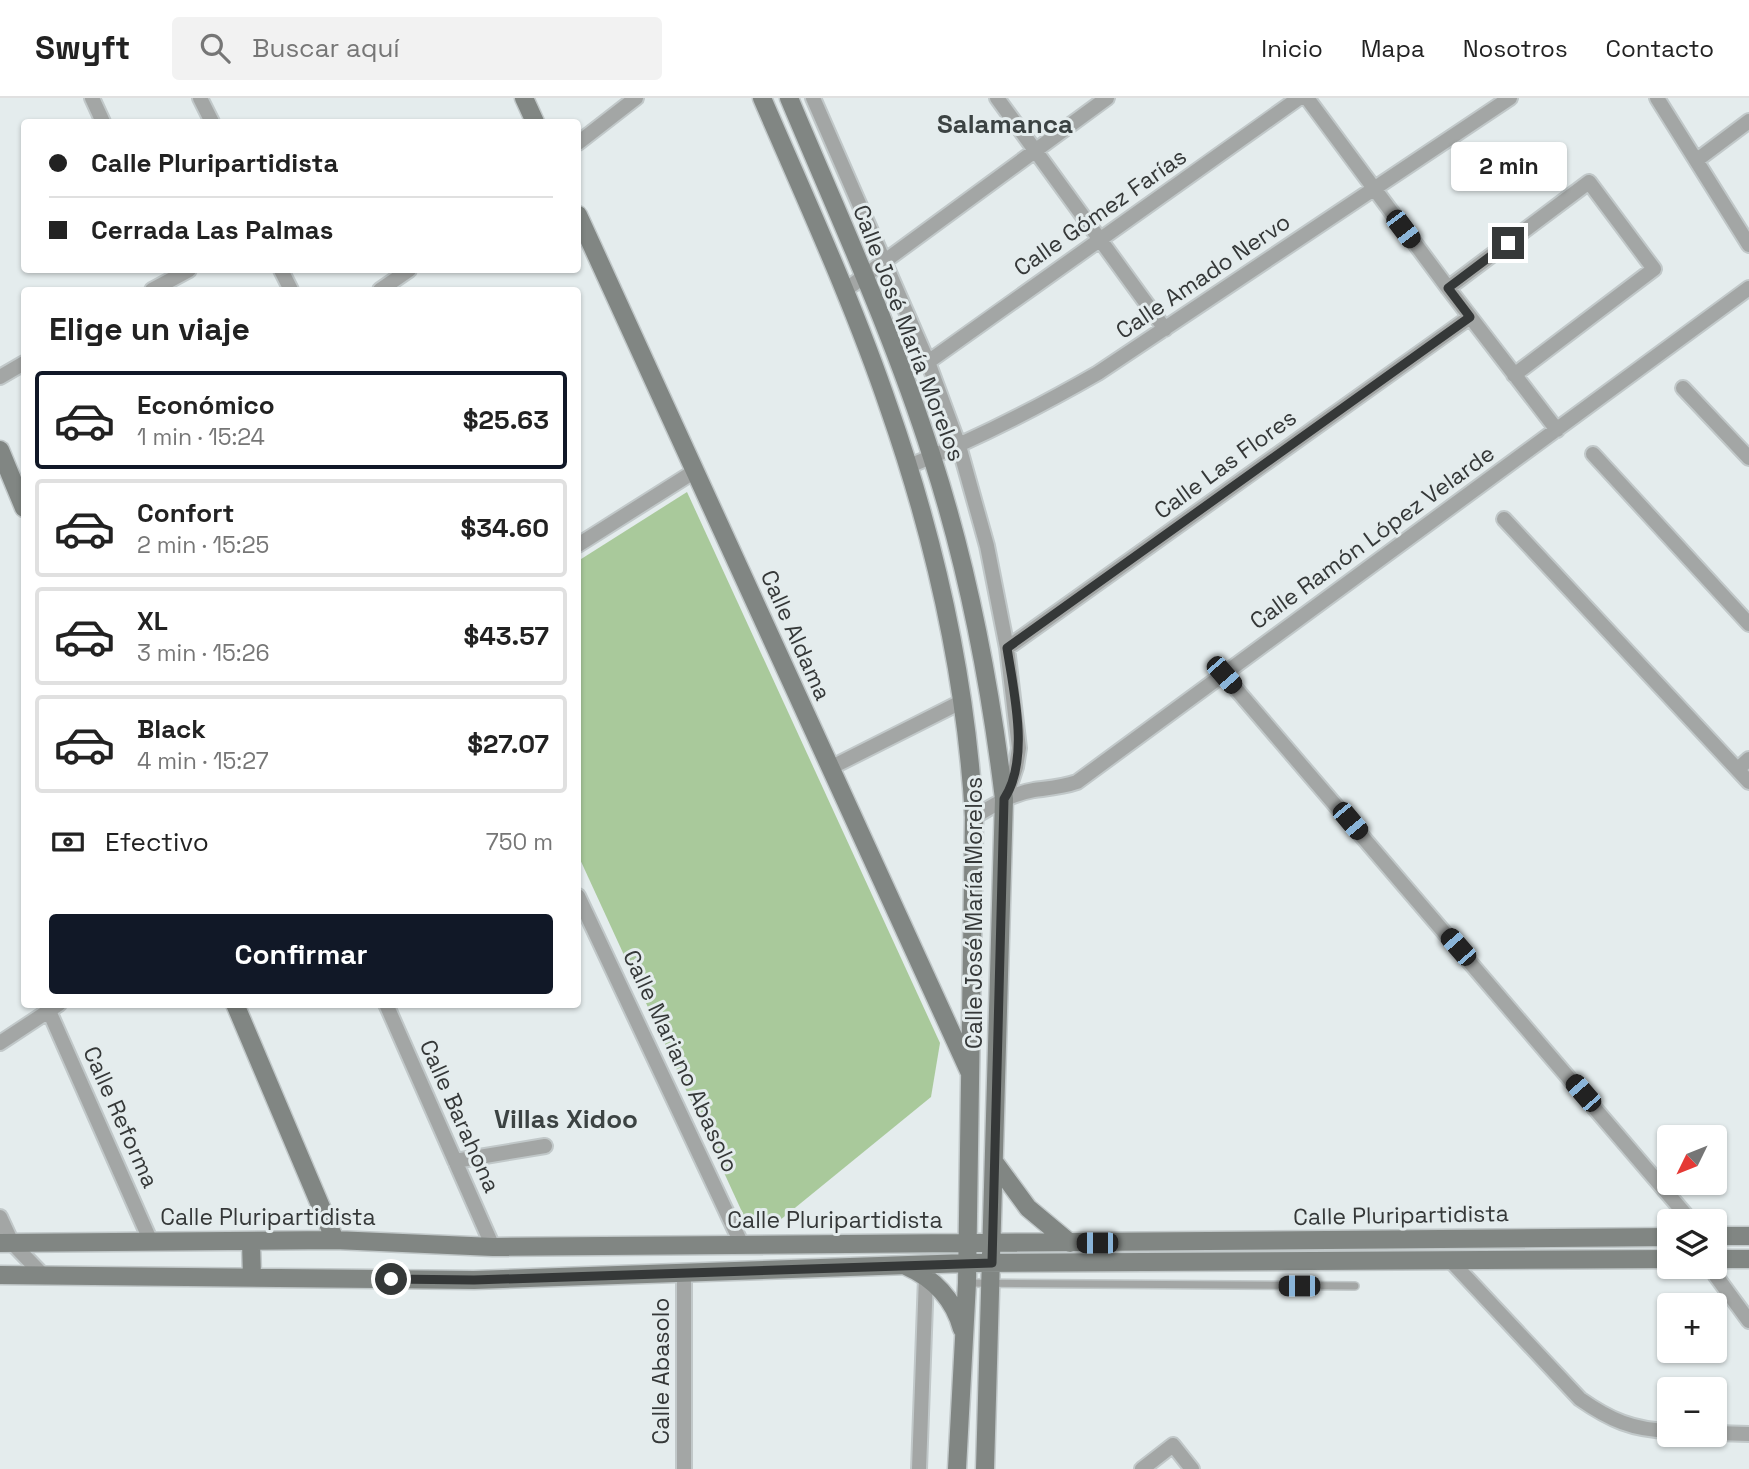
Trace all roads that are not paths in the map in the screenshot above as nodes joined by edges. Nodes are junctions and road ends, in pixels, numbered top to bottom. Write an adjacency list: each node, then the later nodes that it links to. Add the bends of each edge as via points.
1 (92, 98): 14 (street)
2 (524, 98): 16 (street)
3 (636, 98): 18 (street)
4 (762, 98): 35 (street, Calle José María Morelos)
5 (789, 98): 22 (street, Calle José María Morelos)
6 (813, 98): 20 (street)
7 (997, 98): 19 (street)
8 (1107, 98): 19 (street)
9 (1299, 98): 25 (street, Calle Gómez Farías)
10 (1307, 98): 23 (street)
11 (1510, 98): 23 (street, Calle Amado Nervo)
12 (1657, 98): 21 (street)
13 (203, 99): 15 (street)
14 (102, 119)
15 (211, 119)
16 (534, 119)
17 (1749, 121): 21 (street)
18 (581, 141)
19 (1035, 152): 25 (street); 27 (street)
20 (838, 155): 22 (street); 27 (street)
21 (1697, 160): 26 (street)
22 (817, 164): 30 (street, Calle José María Morelos)
23 (1374, 189): 33 (street); 37 (street, Calle Amado Nervo)
24 (581, 222): 50 (street, Calle Aldama)
25 (1099, 240): 37 (street); 38 (street, Calle Gómez Farías)
26 (1749, 244)
27 (885, 262): 30 (street); 38 (street)
28 (178, 273): 31 (street)
29 (405, 273): 32 (street)
30 (864, 276): 35 (street); 47 (street, Calle José María Morelos)
31 (157, 287)
32 (384, 287)
33 (1448, 288): 36 (street); 40 (street, via 1589,182 1654,269)
34 (1749, 288): 43 (street, Calle Ramón López Velarde)
35 (844, 291): 49 (street, Calle José María Morelos)
36 (1470, 317): 40 (street); 55 (street, Calle Las Flores)
37 (1165, 329): 44 (street, Calle Amado Nervo, via 1052,400)
38 (928, 362): 44 (street)
39 (21, 365): 41 (street)
40 (1514, 375): 43 (street)
41 (0, 377)
42 (1683, 388): 48 (street)
43 (1557, 430): 56 (street, Calle Ramón López Velarde)
44 (959, 446): 47 (street, Calle Amado Nervo); 55 (street, via 987,546)
45 (0, 450): 51 (street)
46 (1594, 454): 54 (street)
47 (932, 457): 49 (street, Calle Amado Nervo); 61 (street, Calle José María Morelos, via 977,626)
48 (1749, 458)
49 (909, 466): 57 (street, Calle José María Morelos)
50 (695, 471): 53 (street); 59 (street, Calle Aldama)
51 (21, 501)
52 (1504, 519): 58 (street)
53 (581, 543)
54 (1749, 624)
55 (1007, 648): 61 (street, via 1019,748)
56 (1224, 675): 61 (street, Calle Ramón López Velarde, via 1077,782); 72 (street)
57 (963, 701): 59 (street); 62 (street, Calle José María Morelos)
58 (1744, 764): 60 (street)
59 (830, 768): 68 (street, Calle Aldama)
60 (1749, 782)
61 (1004, 799): 62 (street, Calle Ramón López Velarde); 71 (street, Calle José María Morelos)
62 (974, 817): 68 (street, Calle José María Morelos)
63 (582, 918): 84 (street, Calle Mariano Abasolo)
64 (54, 1008): 67 (street); 78 (street, Calle Reforma)
65 (237, 1008): 77 (street)
66 (388, 1008): 70 (street, Calle Barahona)
67 (0, 1043)
68 (971, 1074): 82 (street, Calle José María Morelos)
69 (545, 1146): 70 (street)
70 (455, 1161): 85 (street, Calle Barahona)
71 (995, 1163): 81 (street, via 1028,1208); 83 (street, Calle José María Morelos)
72 (1681, 1209)
73 (0, 1217): 80 (street)
74 (1727, 1236): 75 (street)
75 (1749, 1236)
76 (1657, 1237): 81 (street, Calle Pluripartidista)
77 (335, 1240): 79 (street, Calle Pluripartidista); 85 (street, Calle Pluripartidista)
78 (151, 1242): 79 (street, Calle Pluripartidista); 80 (street, Calle Pluripartidista)
79 (251, 1242): 96 (street)
80 (6, 1243): 94 (street)
81 (1070, 1243): 83 (street, Calle Pluripartidista)
82 (968, 1244): 83 (street, Calle Pluripartidista); 84 (street, Calle Pluripartidista); 91 (street, Calle José María Morelos)
83 (993, 1244): 90 (street, Calle José María Morelos)
84 (743, 1245): 85 (street, Calle Pluripartidista)
85 (493, 1247)
86 (1657, 1259): 89 (street, Calle Pluripartidista)
87 (1727, 1259): 88 (street)
88 (1749, 1259)
89 (1451, 1261): 90 (street, Calle Pluripartidista); 104 (street, Calle Pluripartidista, via 1580,1399 1623,1424)
90 (992, 1263): 91 (street, Calle Pluripartidista); 100 (street, Calle José María Morelos)
91 (967, 1264): 92 (street, Calle Pluripartidista); 99 (street, Calle José María Morelos)
92 (906, 1266): 93 (street, Calle Pluripartidista); 97 (street)
93 (684, 1273): 96 (street, Calle Pluripartidista, via 474,1280); 107 (street, Calle Abasolo)
94 (42, 1274): 95 (street, Calle Pluripartidista); 96 (street, Calle Pluripartidista)
95 (0, 1275)
96 (252, 1277)
97 (926, 1277): 103 (street, via 947,1296); 108 (street)
98 (1718, 1279): 102 (street)
99 (967, 1283): 100 (lane); 103 (street, Calle José María Morelos)
100 (991, 1283): 101 (lane); 110 (street, Calle José María Morelos)
101 (1355, 1286)
102 (1749, 1321)
103 (964, 1336): 109 (street, Calle José María Morelos)
104 (1657, 1430)
105 (1727, 1433): 106 (street)
106 (1749, 1434)
107 (684, 1469)
108 (919, 1469)
109 (957, 1469)
110 (985, 1469)
111 (1142, 1469): 112 (street, via 1173,1445)
112 (1192, 1469)

